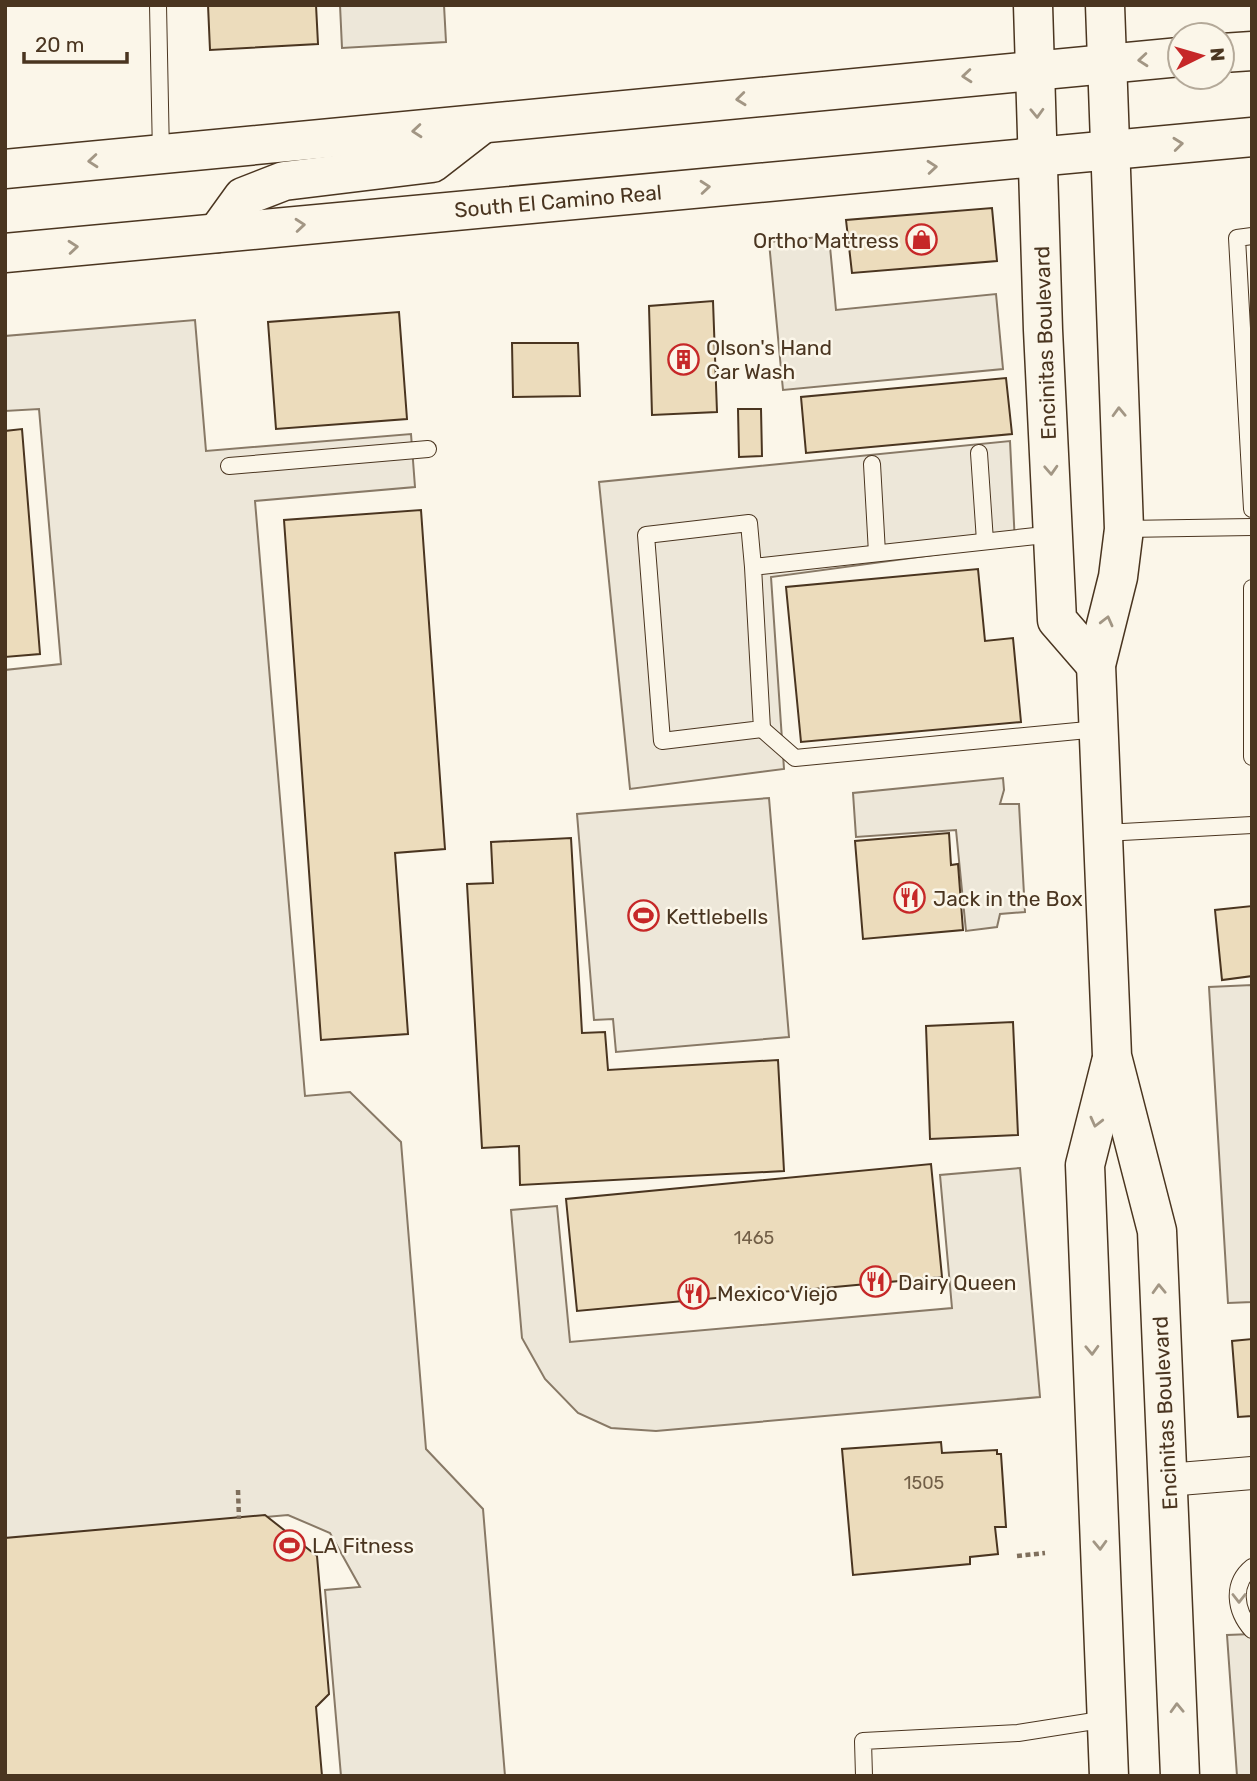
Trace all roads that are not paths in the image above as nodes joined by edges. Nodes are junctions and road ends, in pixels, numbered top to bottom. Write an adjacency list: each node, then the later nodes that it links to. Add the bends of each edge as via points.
1 (158, 5): 10 (lane)
2 (1033, 5): 6 (main road, Encinitas Boulevard)
3 (1105, 5): 5 (main road, Encinitas Boulevard)
4 (1166, 58): 5 (main road, one-way to 5)
5 (1107, 64): 6 (main road); 9 (main road, Encinitas Boulevard)
6 (1035, 69): 7 (main road, one-way to 7); 11 (main road, Encinitas Boulevard, one-way to 11)
7 (481, 125): 10 (main road, one-way to 10); 13 (main road, via 432,163 284,181 243,197)
8 (1252, 137): 9 (main road, South El Camino Real, one-way to 8)
9 (1110, 150): 11 (main road, South El Camino Real); 22 (main road, Encinitas Boulevard, one-way to 9)
10 (161, 155): 12 (main road, one-way to 12)
11 (1038, 157): 13 (main road, South El Camino Real, one-way to 11); 23 (main road, Encinitas Boulevard, one-way to 23)
12 (5, 169)
13 (217, 233): 15 (main road, South El Camino Real, one-way to 13)
14 (1252, 236): 20 (lane, via 1237,238)
15 (5, 253)
16 (428, 449): 19 (lane)
17 (979, 453): 24 (lane)
18 (872, 464): 25 (lane)
19 (229, 466)
20 (1252, 509)
21 (1252, 527): 22 (lane)
22 (1124, 529): 28 (main road, Encinitas Boulevard, one-way to 22, via 1118,577)
23 (1054, 534): 24 (lane); 28 (main road, Encinitas Boulevard, via 1057,620)
24 (985, 541): 25 (lane)
25 (877, 553): 26 (lane)
26 (753, 567): 30 (lane); 30 (lane, via 749,523 646,535 663,741)
27 (1252, 588): 29 (lane)
28 (1096, 665): 31 (main road, Encinitas Boulevard)
29 (1251, 672): 32 (lane)
30 (762, 729): 31 (lane, via 795,758)
31 (1099, 729): 34 (main road, Encinitas Boulevard)
32 (1252, 757)
33 (1252, 825): 34 (lane)
34 (1104, 833): 35 (main road, Encinitas Boulevard)
35 (1112, 1056): 37 (main road, Encinitas Boulevard, one-way to 35, via 1157,1231); 40 (main road, Encinitas Boulevard, one-way to 40, via 1085,1165)
36 (1252, 1473): 37 (street)
37 (1167, 1480): 43 (main road, Encinitas Boulevard, one-way to 37)
38 (1252, 1567): 39 (lane, one-way to 39, via 1241,1577 1237,1596 1239,1611)
39 (1252, 1630)
40 (1107, 1719): 41 (lane, via 1018,1733 863,1741); 42 (main road, Encinitas Boulevard)
41 (864, 1776)
42 (1109, 1776)
43 (1180, 1776)

